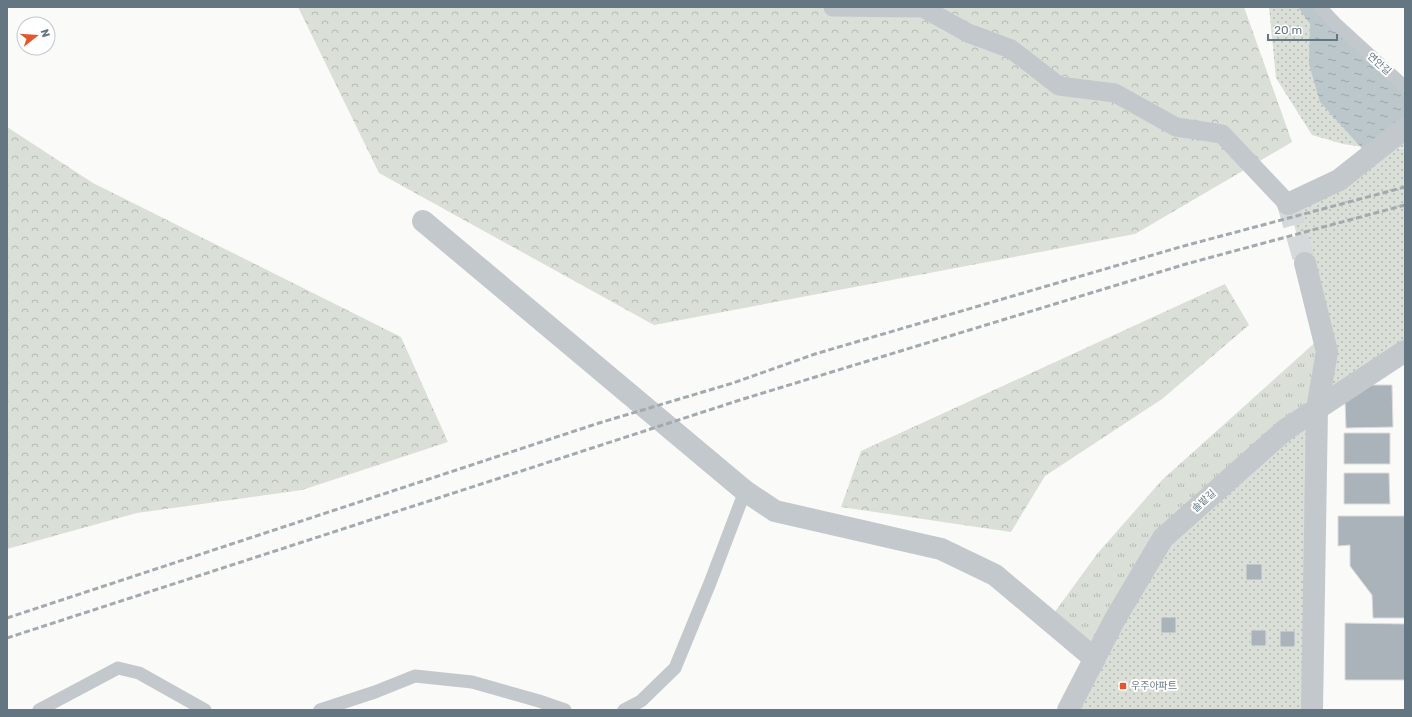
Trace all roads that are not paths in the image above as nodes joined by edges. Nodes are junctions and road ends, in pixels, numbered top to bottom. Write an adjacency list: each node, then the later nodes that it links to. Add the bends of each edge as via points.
1 (833, 7): 5 (street, via 923,8 968,33 1011,49 1059,86 1116,93 1176,127 1222,134)
2 (1320, 7): 3 (lane, 연안길)
3 (1405, 87)
4 (1405, 128): 5 (street, via 1339,180)
5 (1288, 204)
6 (423, 221): 10 (street)
7 (1305, 263): 9 (street, via 1327,352)
8 (1405, 351): 9 (street, 솔밭길)
9 (1317, 409): 11 (street, 솔밭길, via 1285,430 1163,538 1115,619); 18 (street)
10 (745, 491): 11 (street, via 775,511 941,549 996,575); 16 (lane, via 675,668 641,701)
11 (1095, 659): 17 (street, 솔밭길)
12 (39, 710): 13 (lane, via 118,668 139,673)
13 (205, 710)
14 (320, 710): 15 (lane, via 415,676 472,682)
15 (564, 710)
16 (624, 710)
17 (1068, 710)
18 (1312, 710)

